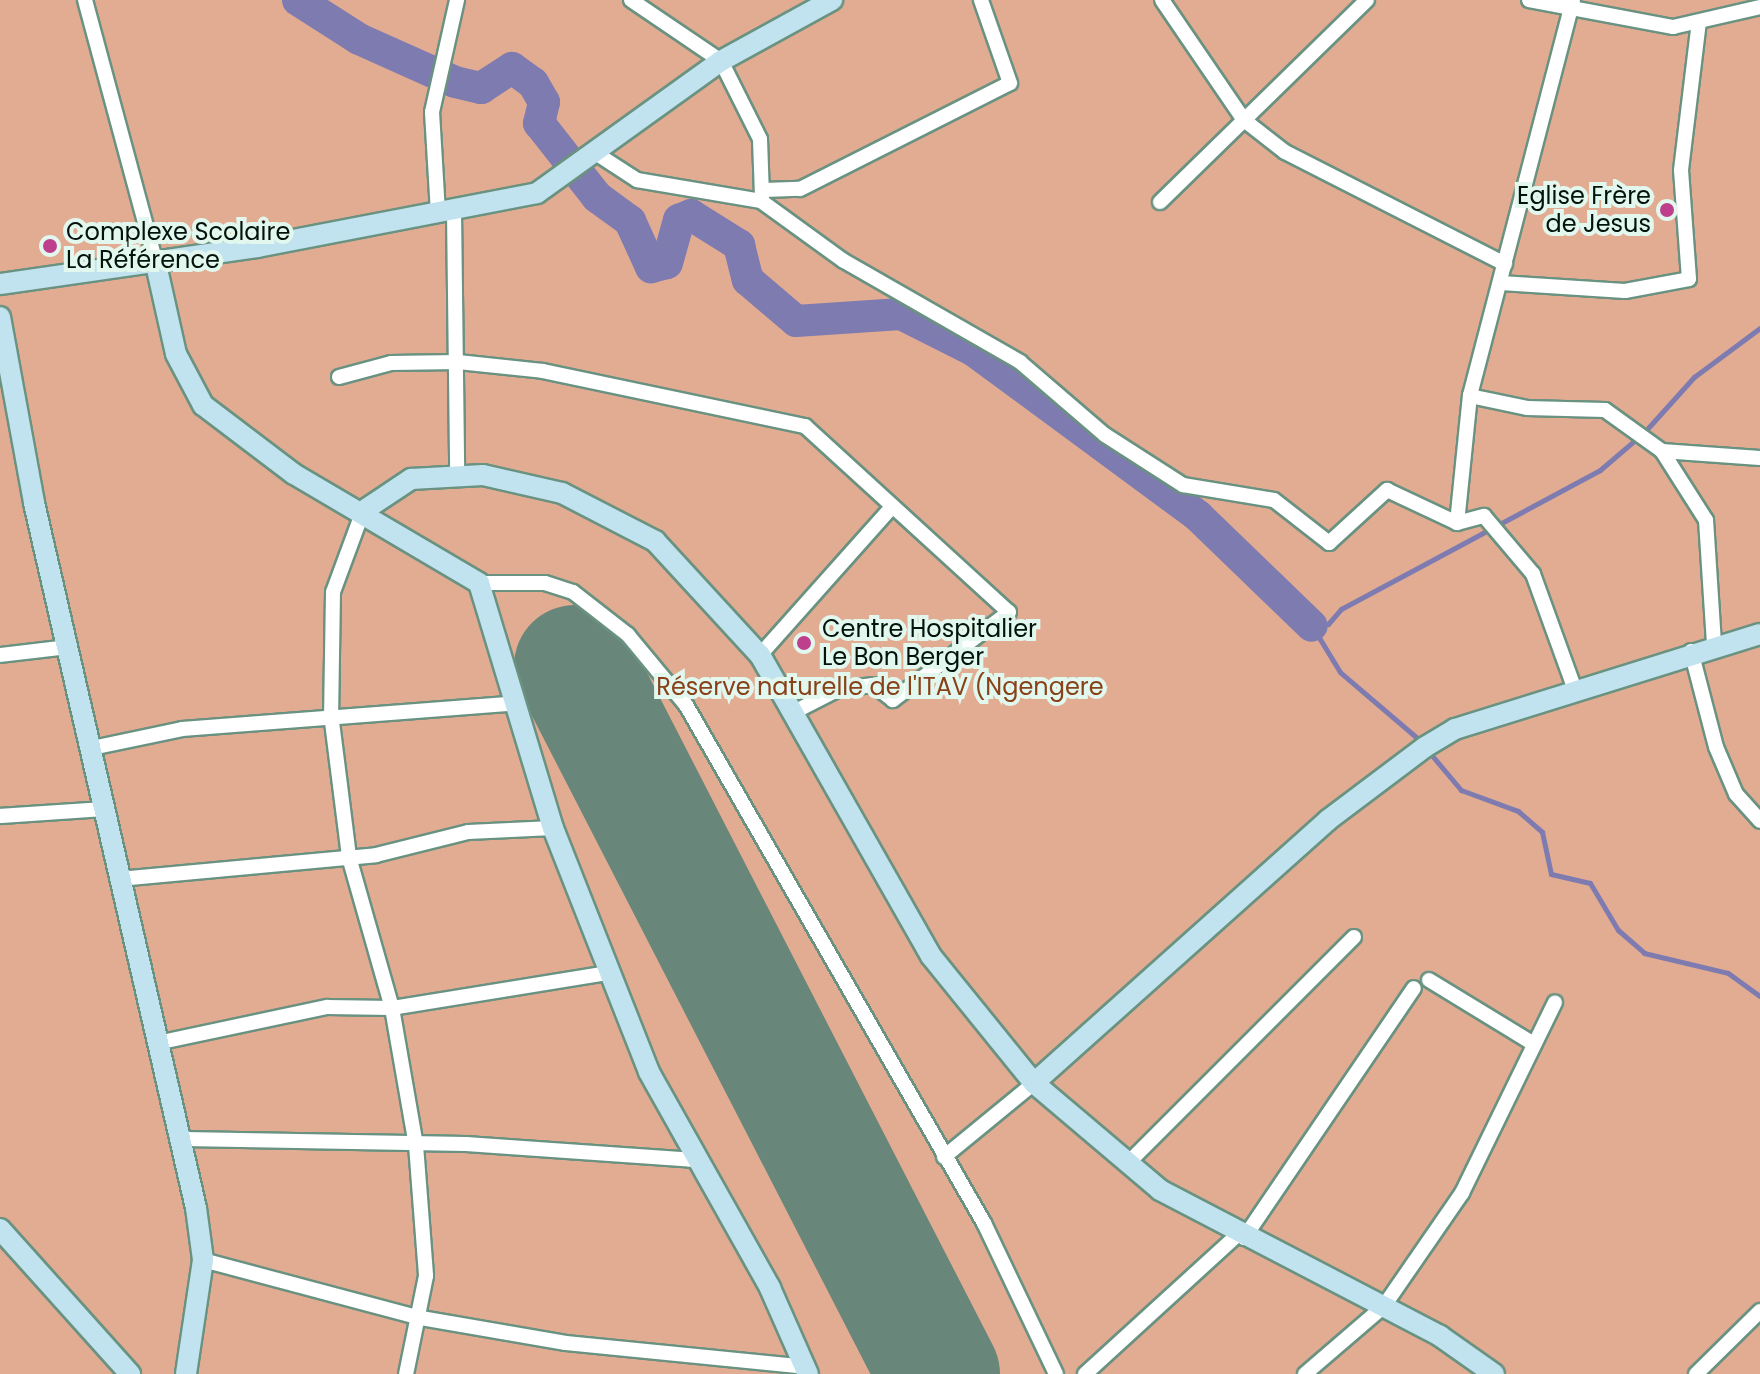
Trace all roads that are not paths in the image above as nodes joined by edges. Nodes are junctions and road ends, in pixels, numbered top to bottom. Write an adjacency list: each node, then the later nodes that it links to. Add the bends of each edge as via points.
1 (85, 0): 18 (street)
2 (457, 0): 17 (street, via 434,84)
3 (631, 0): 12 (street)
4 (832, 0): 12 (street)
5 (981, 0): 15 (street, via 1010,83 800,189)
6 (1162, 0): 13 (street)
7 (1367, 0): 13 (street)
8 (1529, 0): 9 (street)
9 (1572, 5): 11 (street, via 1649,25); 19 (street)
10 (1760, 7): 11 (street)
11 (1699, 22): 20 (street, via 1681,170 1689,279 1625,291)
12 (721, 61): 14 (street); 15 (street, via 760,139)
13 (1244, 120): 16 (street); 19 (street, via 1285,152)
14 (593, 156): 15 (street, via 637,180); 17 (street, via 558,182)
15 (762, 196): 31 (street, via 844,261 1020,362 1105,435 1183,485 1274,500 1329,543 1387,490)
16 (1160, 202)
17 (446, 212): 18 (street); 23 (street)
18 (155, 260): 21 (street); 30 (street, via 176,354 193,393 294,474)
19 (1505, 264): 20 (street)
20 (1501, 283): 25 (street)
21 (0, 284)
22 (0, 317): 35 (street)
23 (458, 362): 24 (street, via 391,363); 28 (street); 29 (street, via 543,371 805,426)
24 (339, 377)
25 (1470, 396): 26 (street, via 1527,408 1605,410); 31 (street)
26 (1662, 451): 27 (street); 34 (street, via 1706,520)
27 (1760, 458)
28 (457, 473): 30 (street, via 411,479); 38 (street, via 530,483 630,524 687,569)
29 (890, 509): 38 (street); 41 (street, via 949,552 1009,612 893,700 873,685 862,686)
30 (363, 511): 32 (street); 42 (street, via 333,592)
31 (1457, 523): 39 (street, via 1484,516 1533,574)
32 (479, 583): 40 (street); 61 (street, via 545,583 573,592 628,635 666,678 812,914)
33 (1760, 634): 34 (street)
34 (1714, 643): 36 (street)
35 (68, 647): 37 (street); 43 (street)
36 (1691, 651): 39 (street); 46 (street, via 1716,747 1736,794)
37 (0, 655)
38 (760, 655): 41 (street)
39 (1575, 690): 58 (street, via 1455,729 1393,769)
40 (517, 703): 42 (street); 47 (street)
41 (794, 712): 58 (street, via 931,956)
42 (331, 714): 43 (street, via 182,729); 48 (street)
43 (92, 748): 44 (street)
44 (105, 809): 45 (street); 49 (street)
45 (0, 816)
46 (1760, 821)
47 (553, 828): 48 (street, via 468,832); 51 (street)
48 (349, 857): 49 (street); 55 (street)
49 (119, 879): 56 (street)
50 (1354, 937): 63 (street)
51 (609, 973): 55 (street); 62 (street)
52 (1429, 980): 57 (street)
53 (1414, 988): 65 (street)
54 (1555, 1002): 57 (street)
55 (392, 1008): 56 (street, via 317,1009); 60 (street)
56 (157, 1043): 59 (street)
57 (1534, 1044): 67 (street, via 1462,1193)
58 (1034, 1083): 61 (street); 63 (street)
59 (184, 1139): 60 (street); 66 (street)
60 (416, 1145): 62 (street); 69 (street, via 426,1276)
61 (944, 1157): 74 (street, via 984,1223)
62 (694, 1160): 70 (street, via 770,1288)
63 (1127, 1164): 65 (street)
64 (0, 1229): 71 (street)
65 (1240, 1237): 67 (street); 75 (street)
66 (203, 1260): 69 (street); 72 (street)
67 (1384, 1306): 76 (street); 77 (street)
68 (1760, 1311): 78 (street)
69 (421, 1318): 70 (street, via 566,1343); 73 (street)
70 (807, 1370)
71 (130, 1374)
72 (186, 1374)
73 (406, 1374)
74 (1056, 1374)
75 (1085, 1374)
76 (1305, 1374)
77 (1494, 1374)
78 (1696, 1374)

